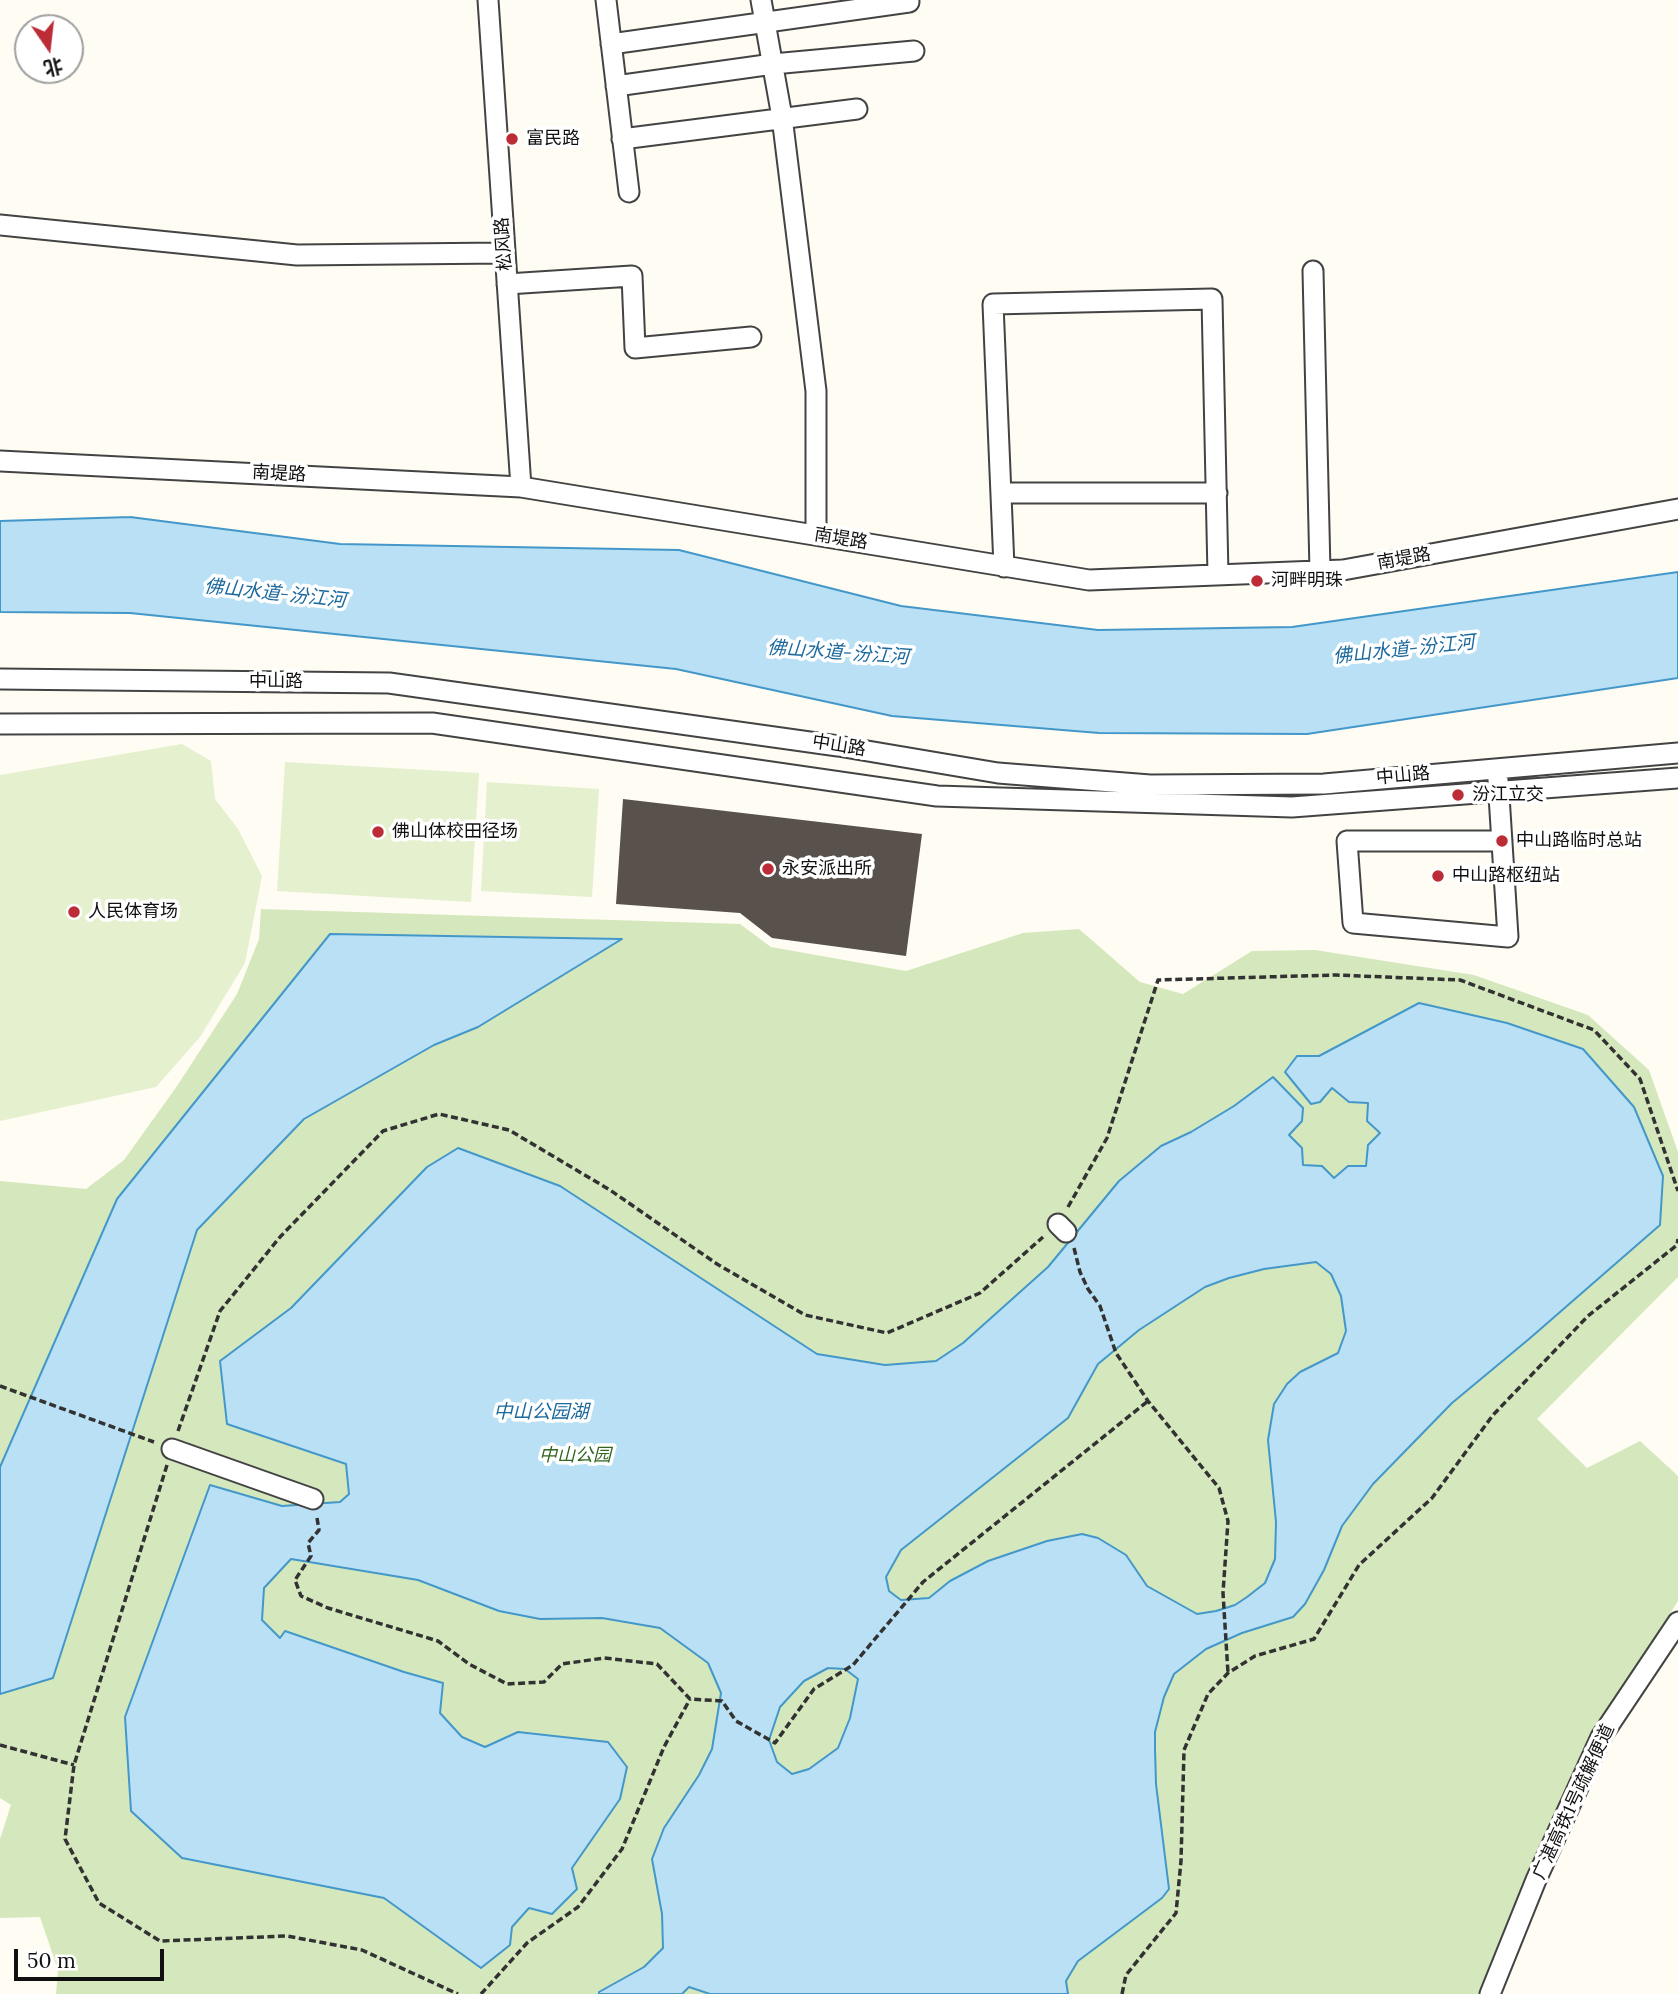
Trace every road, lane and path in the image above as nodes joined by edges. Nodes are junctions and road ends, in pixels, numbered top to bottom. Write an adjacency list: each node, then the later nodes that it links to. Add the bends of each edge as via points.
1 (488, 0): 15 (street, 松风路)
2 (606, 0): 6 (street)
3 (761, 0): 5 (street)
4 (909, 2): 5 (street)
5 (765, 23): 6 (street); 8 (street)
6 (611, 44): 9 (street)
7 (914, 51): 8 (street)
8 (773, 64): 9 (street); 11 (street)
9 (616, 86): 12 (street)
10 (856, 109): 11 (street)
11 (782, 117): 12 (street); 24 (street, via 816,391)
12 (622, 139): 13 (street)
13 (629, 192)
14 (0, 225): 15 (street, via 297,255)
15 (504, 253): 17 (street, 松风路)
16 (1313, 271): 26 (street)
17 (507, 284): 18 (street, via 632,276 635,348); 20 (street, 松风路)
18 (751, 337)
19 (0, 461): 20 (street, 南堤路)
20 (521, 487): 24 (street, 南堤路)
21 (1001, 493): 22 (street); 22 (street, via 993,304 1212,299); 25 (street)
22 (1216, 493): 27 (street)
23 (1678, 509): 26 (street, 南堤路)
24 (816, 535): 25 (street, 南堤路)
25 (1004, 566): 27 (street, 南堤路, via 1089,580)
26 (1321, 571): 27 (street, 南堤路)
27 (1218, 575)
28 (0, 679): 31 (street, 中山路, via 388,682 998,773 1150,785 1324,784)
29 (0, 724): 33 (street, 中山路, via 432,723 937,796 1292,807)
30 (1678, 753): 31 (street, 中山路)
31 (1498, 767): 33 (street)
32 (1678, 778): 33 (street, 中山路)
33 (1499, 792): 34 (street)
34 (1502, 841): 34 (street, via 1347,841 1353,923 1507,937)
35 (1678, 1191): 36 (path, via 1640,1079 1594,1030 1460,980 1336,975 1158,980 1107,1138)
36 (1062, 1228): 39 (path, via 1100,1306 1116,1353); 41 (path, via 980,1293 887,1333 805,1315 509,1130 439,1114 383,1131 280,1237 220,1311)
37 (1678, 1239): 44 (path, via 1677,1245 1588,1316 1493,1415 1432,1498 1359,1565 1314,1639 1255,1656)
38 (0, 1386): 40 (path)
39 (1148, 1401): 44 (path, via 1219,1488 1228,1521 1223,1593); 45 (path, via 923,1582 852,1665 814,1689 775,1743 736,1721 722,1701)
40 (134, 1434)
41 (172, 1449): 42 (street); 47 (path)
42 (313, 1499): 45 (path, via 319,1530 307,1543 311,1556 295,1580 301,1596 438,1641 507,1684 544,1682 562,1664 604,1658 657,1664)
43 (1678, 1622): 51 (street, 广湛高铁1号疏解便道, via 1601,1737)
44 (1228, 1673): 50 (path, via 1208,1694 1184,1749 1175,1913 1126,1975)
45 (690, 1699): 49 (path, via 664,1747 622,1849 578,1907 527,1943)
46 (0, 1745): 47 (path)
47 (74, 1765): 48 (path, via 65,1839 99,1903 160,1941 287,1936 350,1947)
48 (458, 1994)
49 (481, 1994)
50 (1122, 1994)
51 (1490, 1994)

